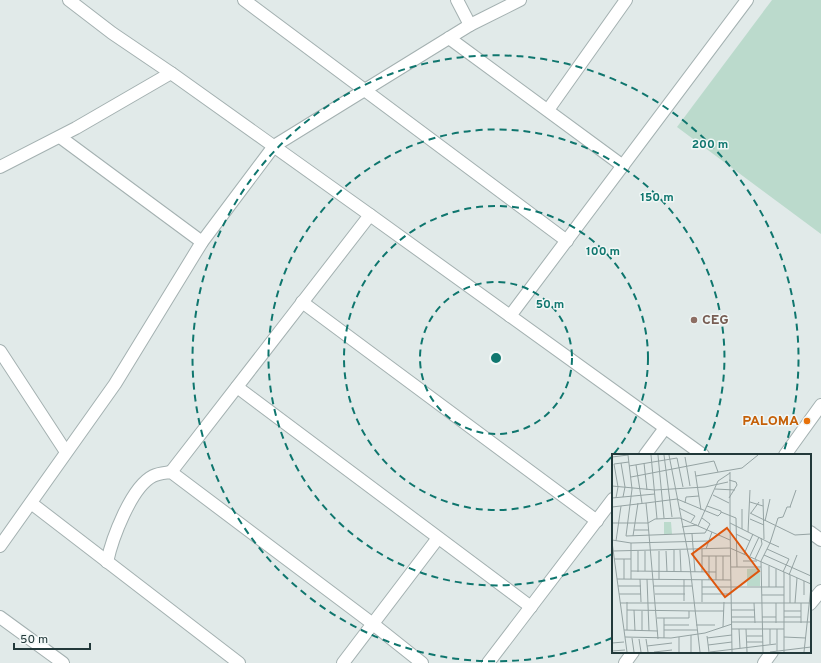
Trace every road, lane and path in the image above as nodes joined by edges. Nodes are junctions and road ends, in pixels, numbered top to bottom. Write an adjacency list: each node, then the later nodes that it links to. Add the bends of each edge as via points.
1 (69, 0): 9 (street)
2 (244, 0): 10 (street)
3 (457, 0): 7 (street)
4 (520, 0): 7 (street)
5 (626, 0): 11 (street)
6 (747, 0): 14 (street)
7 (470, 25): 8 (street)
8 (449, 38): 10 (street); 11 (street)
9 (171, 73): 12 (street); 13 (street)
10 (364, 90): 13 (street); 17 (street)
11 (548, 110): 14 (street)
12 (60, 137): 15 (street); 18 (street)
13 (274, 146): 16 (street); 18 (street)
14 (623, 166): 17 (street)
15 (0, 167)
16 (370, 215): 19 (street); 20 (street)
17 (566, 241): 20 (street)
18 (202, 242): 25 (street, via 115,384)
19 (302, 302): 22 (street); 32 (street)
20 (510, 316): 24 (street)
21 (0, 350): 25 (street)
22 (237, 387): 29 (street); 34 (street)
23 (821, 405): 28 (street)
24 (665, 428): 26 (street); 27 (street)
25 (66, 452): 31 (street)
26 (646, 454)
27 (702, 454)
28 (786, 454)
29 (171, 472): 37 (street, via 152,476 130,503 117,529); 42 (street)
30 (612, 500): 32 (street)
31 (31, 503): 36 (street); 37 (street)
32 (596, 522): 40 (street)
33 (811, 533): 35 (street)
34 (438, 538): 40 (street); 42 (street)
35 (821, 540)
36 (0, 546)
37 (107, 562): 46 (street)
38 (821, 591): 39 (street)
39 (811, 603)
40 (531, 607): 49 (street)
41 (0, 617): 45 (street)
42 (373, 624): 47 (street); 48 (street)
43 (632, 653): 50 (street)
44 (771, 653): 51 (street)
45 (63, 663)
46 (239, 663)
47 (343, 663)
48 (422, 663)
49 (488, 663)
50 (625, 663)
51 (764, 663)

